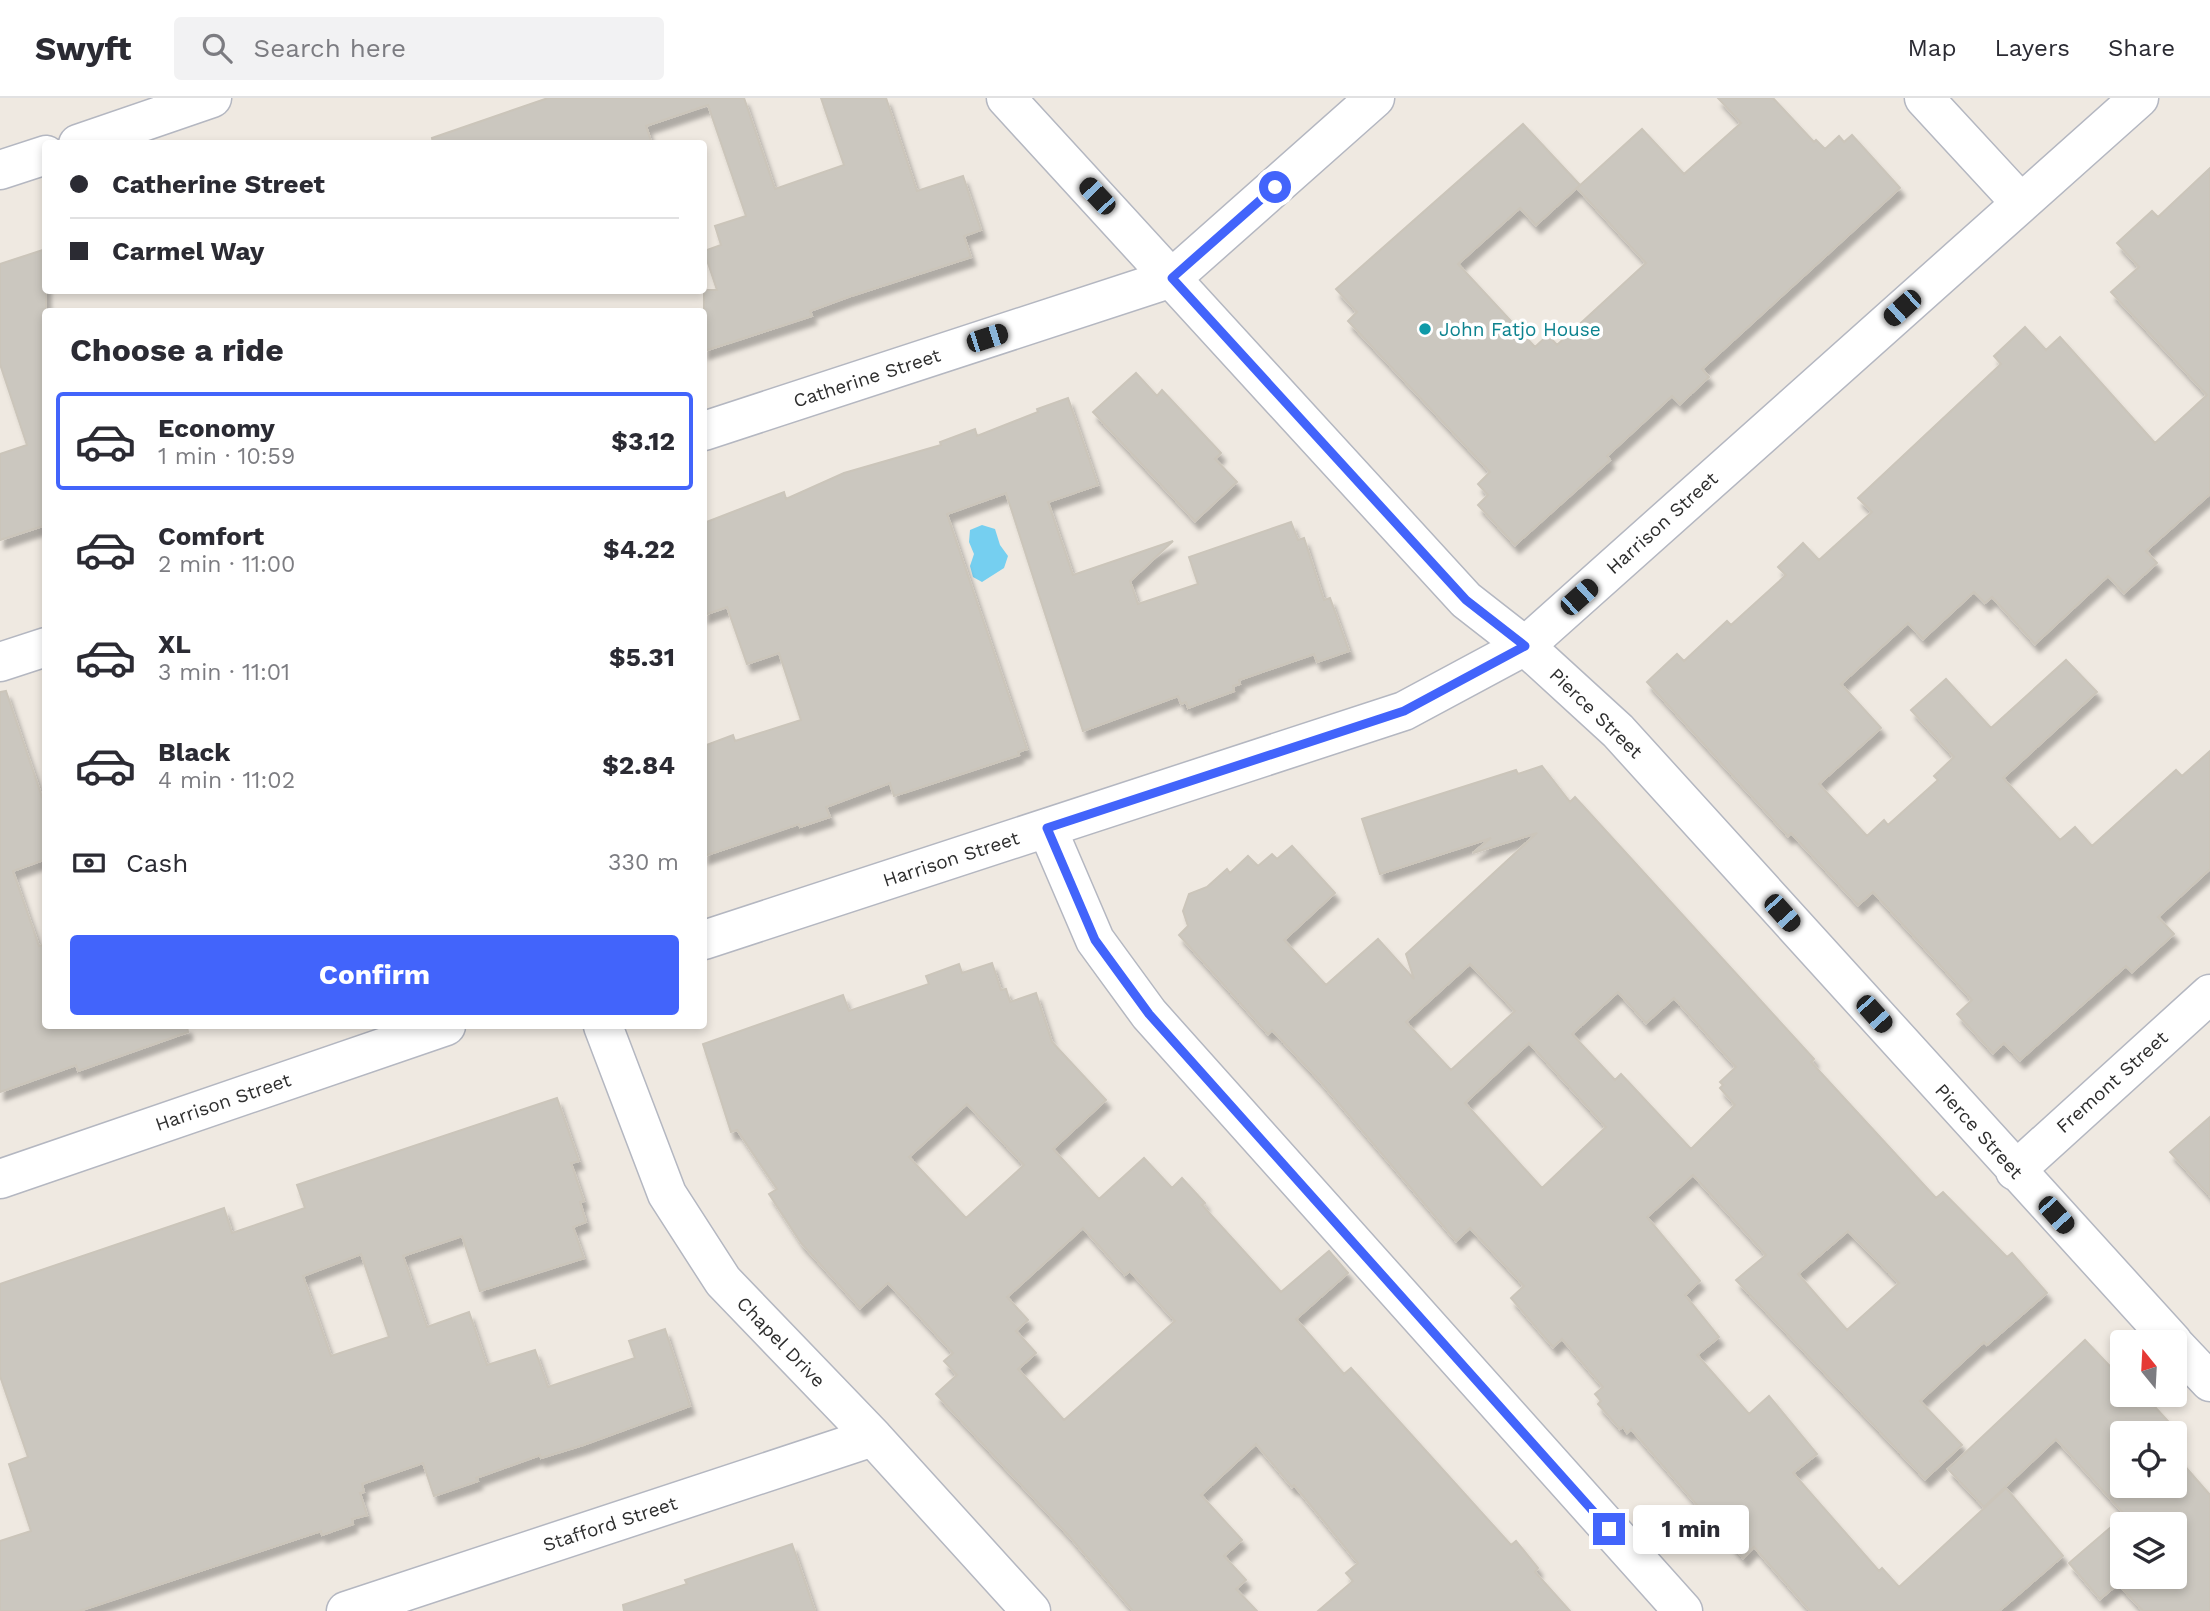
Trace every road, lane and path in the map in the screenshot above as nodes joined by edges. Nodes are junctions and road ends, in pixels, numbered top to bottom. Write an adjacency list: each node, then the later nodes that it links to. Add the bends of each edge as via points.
1 (212, 98): 6 (street)
2 (1006, 98): 10 (street, Pierce Street)
3 (1375, 98): 10 (street, Catherine Street)
4 (1924, 98): 9 (street)
5 (2139, 98): 9 (street, Harrison Street)
6 (90, 140)
7 (42, 156): 8 (street)
8 (0, 170)
9 (2020, 202): 12 (street, Harrison Street)
10 (1172, 278): 11 (street, Catherine Street); 12 (street, Pierce Street, via 1466,600)
11 (707, 430)
12 (1525, 646): 15 (street, Harrison Street, via 1404,711); 20 (street, Pierce Street, via 1618,731)
13 (42, 648): 14 (street)
14 (0, 662)
15 (1047, 828): 16 (street, Harrison Street); 28 (street, via 1095,940 1149,1014)
16 (707, 939)
17 (2210, 994): 20 (street, Fremont Street)
18 (437, 1029): 21 (street, Harrison Street)
19 (604, 1029): 25 (street, Chapel Drive, via 667,1194 723,1281)
20 (2015, 1171): 22 (street, Pierce Street)
21 (0, 1179)
22 (2162, 1330)
23 (2188, 1358): 24 (street, Pierce Street)
24 (2210, 1382)
25 (873, 1437): 26 (street, Stafford Street); 27 (street, Chapel Drive)
26 (346, 1611)
27 (1031, 1611)
28 (1683, 1611)

